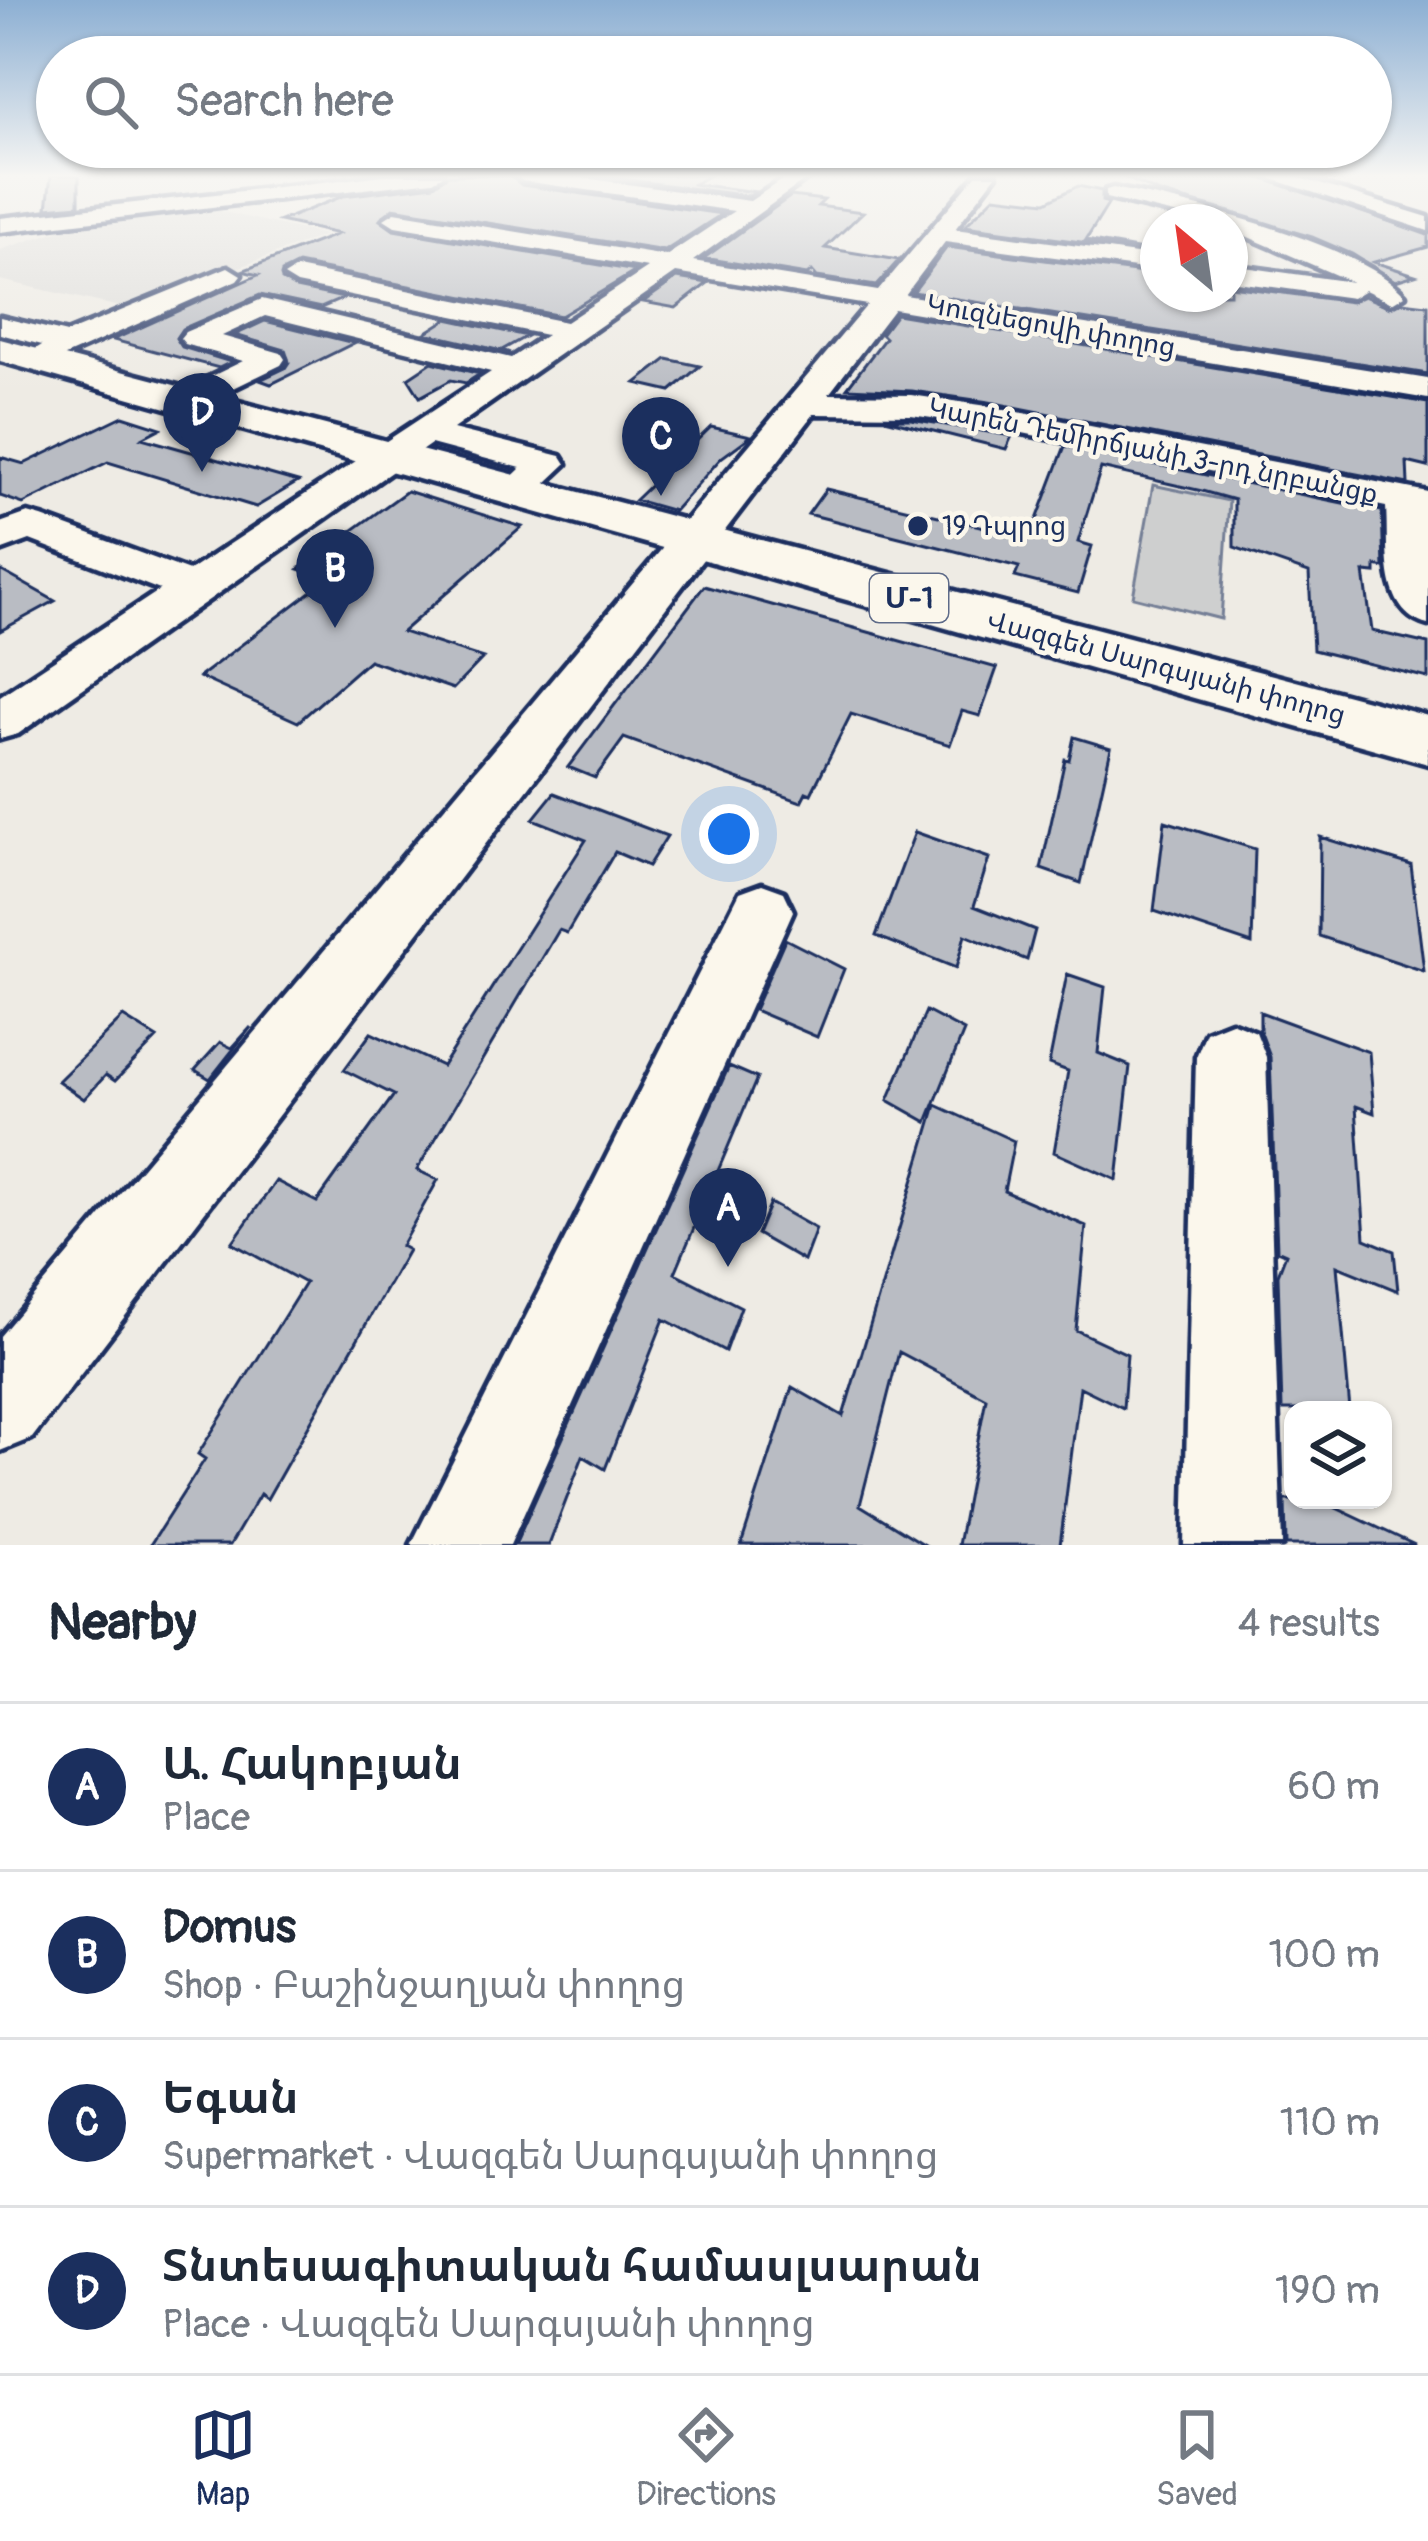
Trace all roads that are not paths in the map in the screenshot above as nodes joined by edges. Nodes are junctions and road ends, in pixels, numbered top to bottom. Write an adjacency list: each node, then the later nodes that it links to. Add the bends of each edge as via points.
1 (573, 247): 7 (street, Կուզնեցովի փողոց)
2 (698, 247): 7 (street)
3 (928, 247): 13 (street)
4 (1035, 247): 6 (street)
5 (1301, 247): 12 (street)
6 (1140, 262)
7 (674, 263): 13 (street, Կուզնեցովի փողոց); 17 (street)
8 (228, 274): 18 (street)
9 (1248, 275): 12 (street)
10 (297, 277): 11 (street)
11 (377, 292): 16 (street); 17 (street)
12 (1391, 295): 14 (street)
13 (885, 298): 20 (street, Կուզնեցովի փողոց); 22 (street)
14 (1428, 300)
15 (0, 306): 18 (street, via 34,321)
16 (307, 318): 19 (street); 21 (street, via 262,307 195,338 270,359)
17 (572, 332): 19 (street)
18 (22, 346): 21 (highway, Վազգեն Սարգսյանի փողոց / Մ-1)
19 (517, 369): 23 (street)
20 (1428, 389)
21 (189, 400): 23 (highway, Վազգեն Սարգսյանի փողոց / Մ-1)
22 (805, 404): 24 (street, Կարեն Դեմիրճյանի 3-րդ նրբանցք, via 988,416); 26 (street)
23 (408, 444): 26 (highway, Վազգեն Սարգսյանի փողոց / Մ-1, via 517,490); 27 (street)
24 (1416, 501): 28 (street, via 1414,595)
25 (0, 539): 27 (street, via 28,526)
26 (698, 540): 30 (highway, Վազգեն Սարգսյանի փողոց / Մ-1); 33 (street)
27 (196, 589): 29 (street)
28 (1428, 611)
29 (0, 721)
30 (1428, 740)
31 (762, 910): 34 (street)
32 (1231, 1057): 35 (street)
33 (0, 1406)
34 (460, 1545)
35 (1233, 1545)

